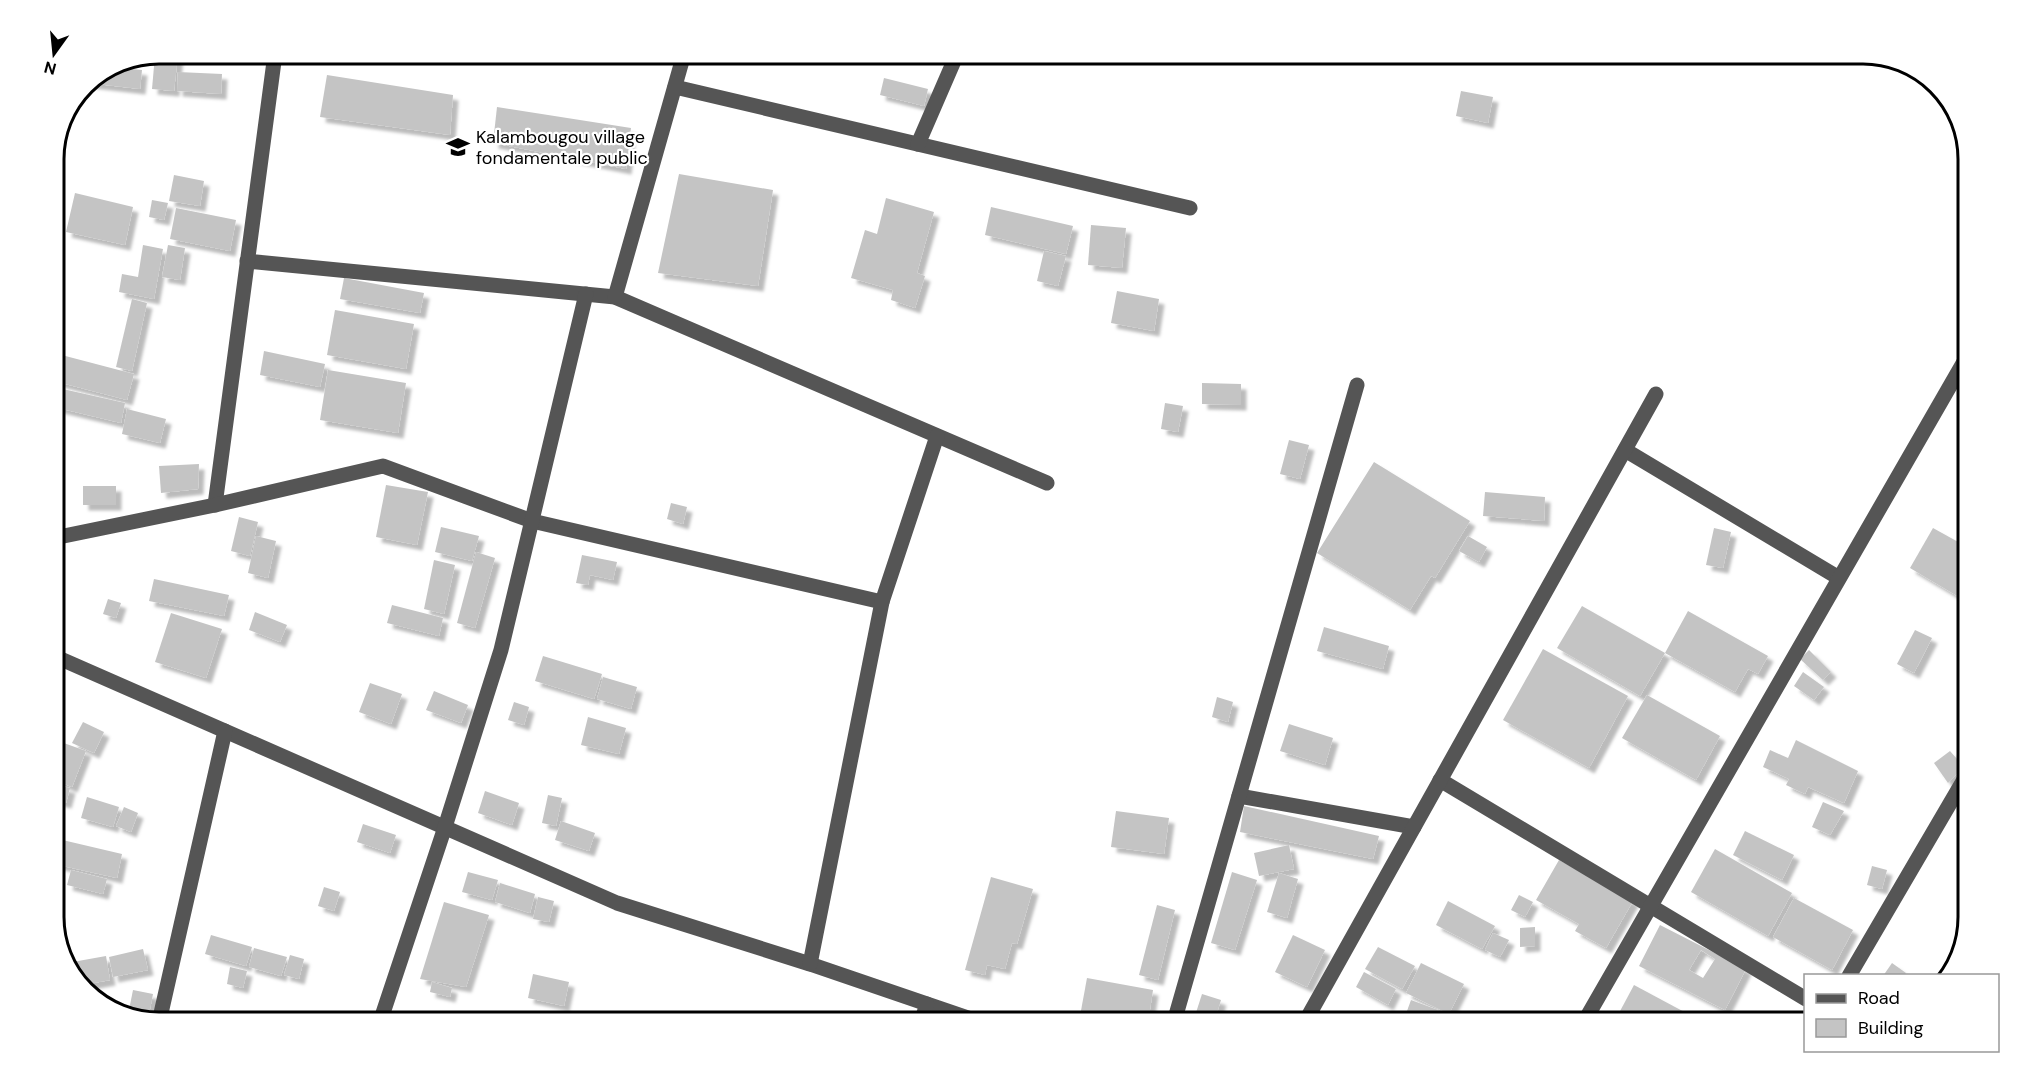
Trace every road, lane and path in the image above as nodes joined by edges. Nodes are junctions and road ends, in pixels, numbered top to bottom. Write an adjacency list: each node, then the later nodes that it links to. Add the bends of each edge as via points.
1 (274, 64): 7 (street)
2 (681, 64): 4 (street)
3 (953, 64): 5 (street)
4 (675, 87): 5 (street); 9 (street)
5 (918, 144): 6 (street)
6 (1190, 208)
7 (247, 261): 8 (street); 16 (street)
8 (586, 294): 9 (street); 17 (street)
9 (615, 297): 13 (street)
10 (1958, 372): 19 (street)
11 (1357, 385): 25 (street)
12 (1656, 394): 14 (street)
13 (937, 436): 15 (street); 20 (street)
14 (1625, 450): 19 (street); 23 (street)
15 (1047, 483)
16 (215, 505): 17 (street, via 383,466); 18 (street)
17 (532, 521): 20 (street); 26 (street, via 501,650)
18 (65, 536)
19 (1839, 578): 28 (street)
20 (882, 602): 29 (street)
21 (65, 661): 22 (street)
22 (225, 731): 26 (street); 33 (street)
23 (1440, 780): 27 (street); 28 (street)
24 (1958, 790): 30 (street)
25 (1239, 796): 27 (street); 37 (street)
26 (445, 827): 29 (street, via 617,903); 34 (street)
27 (1414, 827): 38 (street)
28 (1650, 906): 31 (street); 39 (street)
29 (810, 964): 32 (street)
30 (1850, 974)
31 (1804, 998)
32 (927, 1004): 35 (street); 36 (street)
33 (161, 1012)
34 (383, 1012)
35 (924, 1012)
36 (951, 1012)
37 (1177, 1012)
38 (1311, 1012)
39 (1590, 1012)

